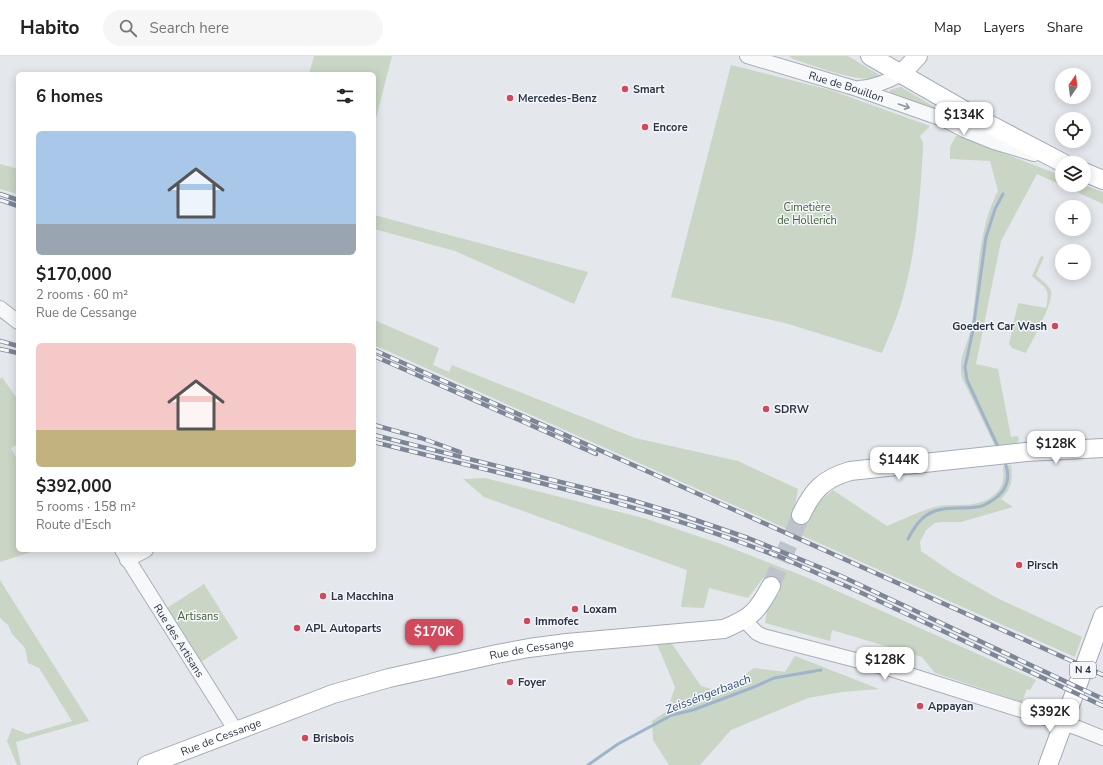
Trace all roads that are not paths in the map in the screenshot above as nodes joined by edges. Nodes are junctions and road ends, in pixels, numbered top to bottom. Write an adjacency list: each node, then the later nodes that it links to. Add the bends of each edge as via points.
1 (747, 56): 5 (street, Rue de Bouillon)
2 (780, 56): 5 (street)
3 (870, 56): 6 (main road)
4 (918, 56): 6 (main road)
5 (789, 68): 7 (street, Rue de Bouillon)
6 (901, 74): 7 (street, via 888,82); 9 (main road)
7 (854, 88): 8 (street, Rue de Bouillon, one-way to 8)
8 (945, 120): 9 (street, Rue de Bouillon, via 966,123); 11 (street, Rue de Bouillon, via 994,142)
9 (983, 121): 10 (main road)
10 (1055, 159)
11 (1055, 161)
12 (1091, 175): 13 (main road)
13 (1103, 180)
14 (0, 308): 15 (street)
15 (16, 320)
16 (1103, 448): 17 (main road, via 1003,455 850,471 837,475 815,490)
17 (801, 515)
18 (137, 552): 19 (street)
19 (124, 555): 24 (street, Rue des Artisans)
20 (771, 586): 22 (main road, Rue de Cessange, via 760,606)
21 (1103, 616): 23 (main road, N 4)
22 (744, 620): 23 (street, via 763,636 894,670); 24 (main road, Rue de Cessange, via 724,629 567,643 497,654 389,678 334,694)
23 (1063, 723): 25 (street); 28 (main road, N 4)
24 (236, 731): 26 (main road, Rue de Cessange)
25 (1103, 738)
26 (174, 760): 27 (main road, Rue de Cessange)
27 (147, 765)
28 (1048, 765)

